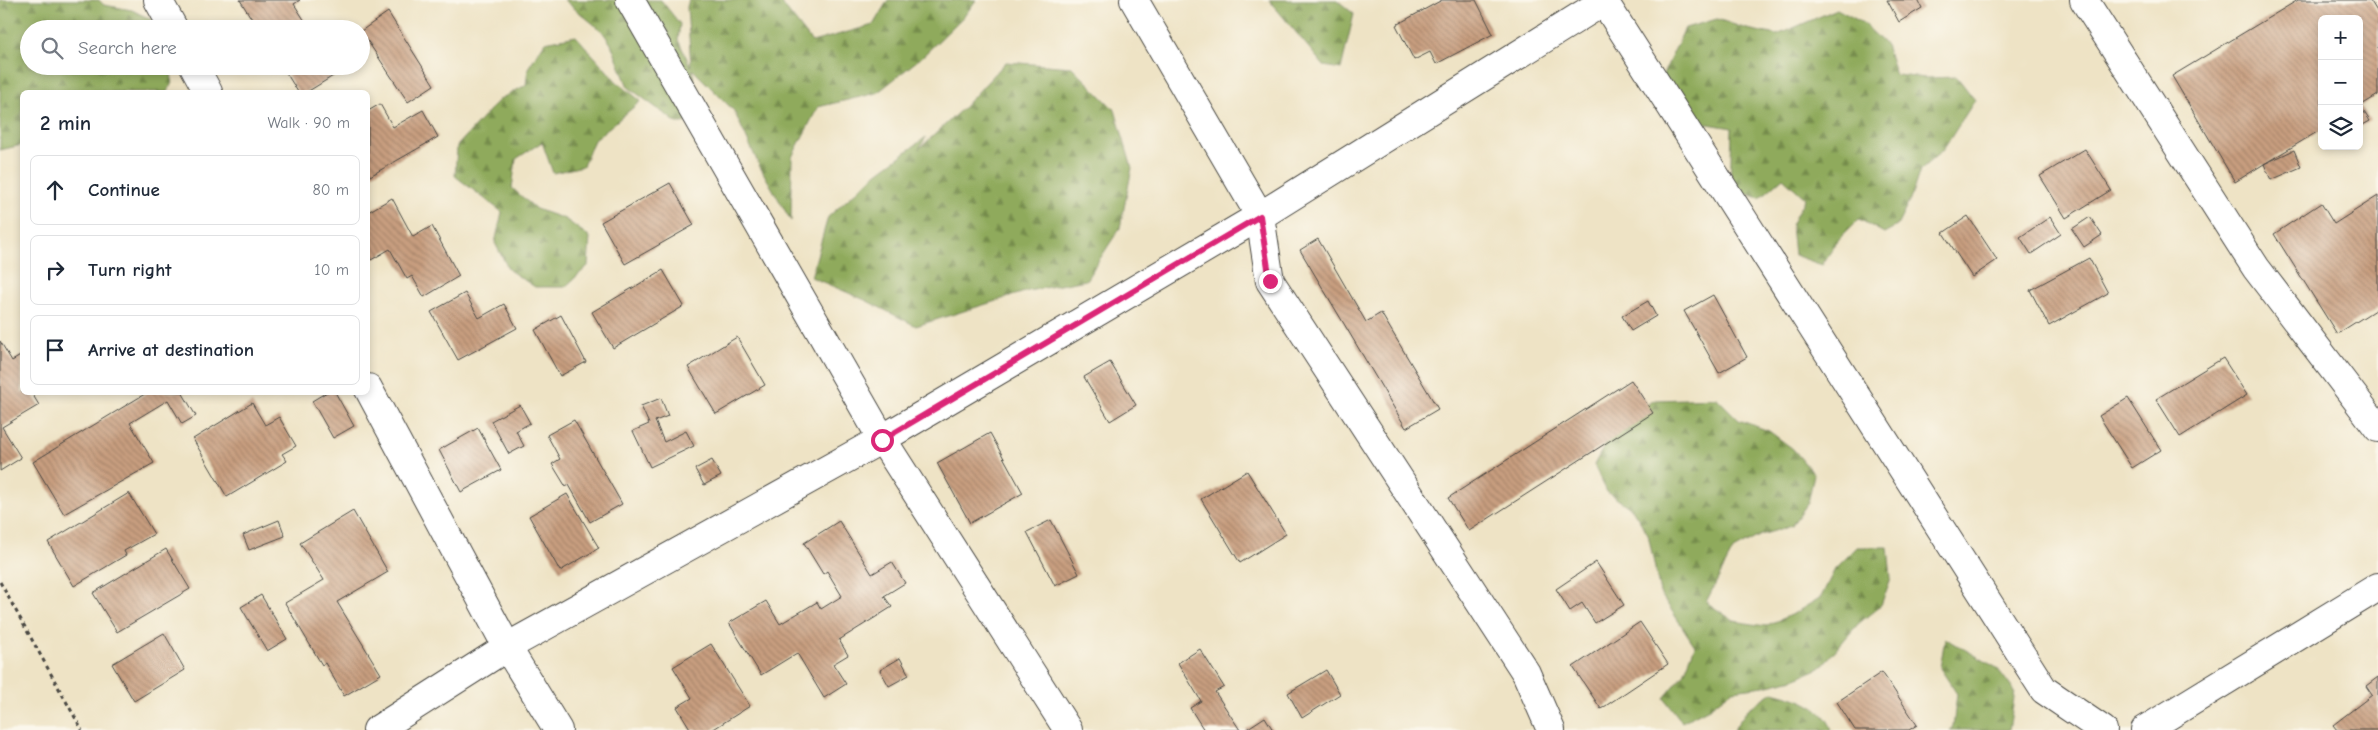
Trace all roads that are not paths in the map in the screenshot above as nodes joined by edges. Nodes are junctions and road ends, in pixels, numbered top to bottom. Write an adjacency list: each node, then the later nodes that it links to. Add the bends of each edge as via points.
1 (158, 0): 6 (street)
2 (630, 0): 12 (street)
3 (1134, 0): 9 (street)
4 (2084, 0): 11 (street, via 2256,268)
5 (1604, 1): 9 (street); 19 (street, via 2044,690)
6 (169, 20)
7 (199, 75): 8 (street)
8 (207, 90)
9 (1260, 216): 12 (street); 18 (street, via 1270,281 1526,673)
10 (370, 392): 14 (street)
11 (2378, 428)
12 (882, 440): 14 (street); 17 (street)
13 (2378, 587): 20 (street)
14 (507, 647): 15 (street); 16 (street)
15 (377, 730)
16 (558, 730)
17 (1068, 730)
18 (1551, 730)
19 (2103, 730)
20 (2145, 730)

